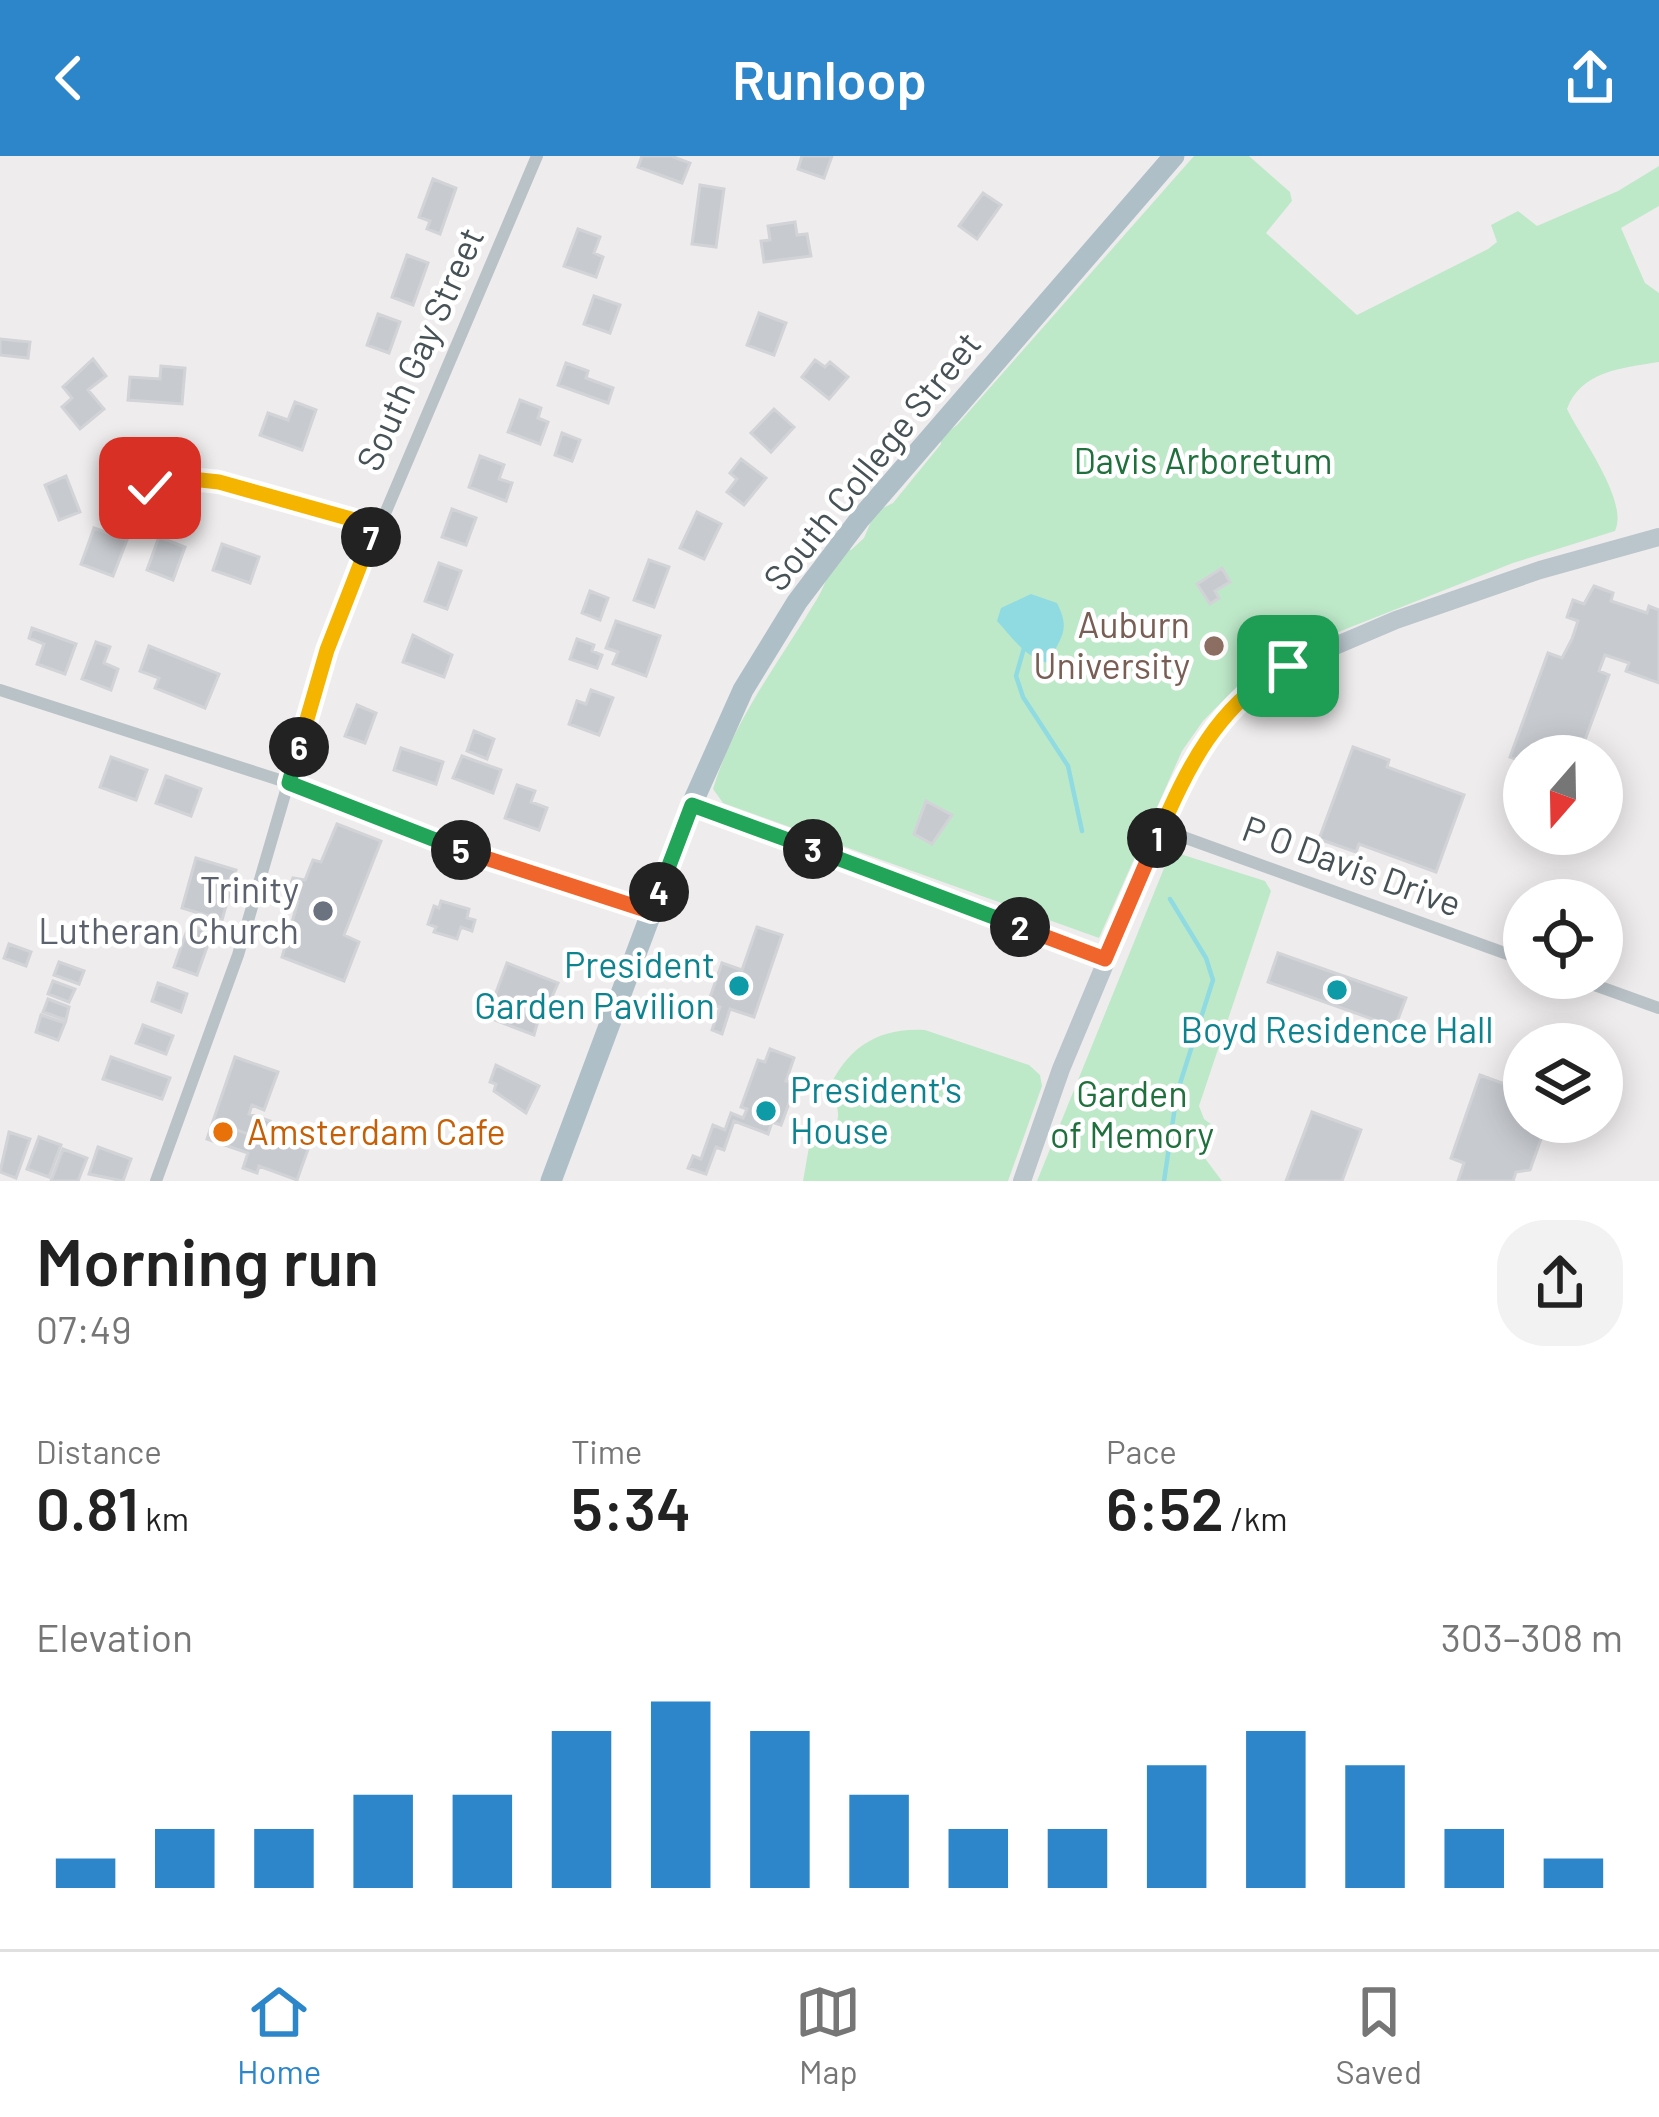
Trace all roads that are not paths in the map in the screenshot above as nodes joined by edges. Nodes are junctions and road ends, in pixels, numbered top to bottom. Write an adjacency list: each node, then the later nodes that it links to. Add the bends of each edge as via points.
1 (537, 156): 4 (street, South Gay Street)
2 (1174, 156): 8 (main road, South College Street, via 925,441 797,602 727,720)
3 (164, 476): 4 (street, via 219,482)
4 (376, 526): 7 (street, South Gay Street, via 327,650)
5 (1659, 537): 9 (street, via 1396,620 1263,680 1217,723)
6 (0, 690): 7 (street)
7 (289, 783): 10 (street, via 517,871); 15 (street, South Gay Street, via 238,956)
8 (692, 805): 10 (main road, South College Street); 12 (street)
9 (1161, 829): 11 (street, P O Davis Drive); 12 (street)
10 (652, 912): 16 (main road, South College Street)
11 (1503, 952)
12 (1105, 959): 17 (street)
13 (1623, 995): 14 (street)
14 (1659, 1008)
15 (156, 1181)
16 (551, 1181)
17 (1022, 1181)

